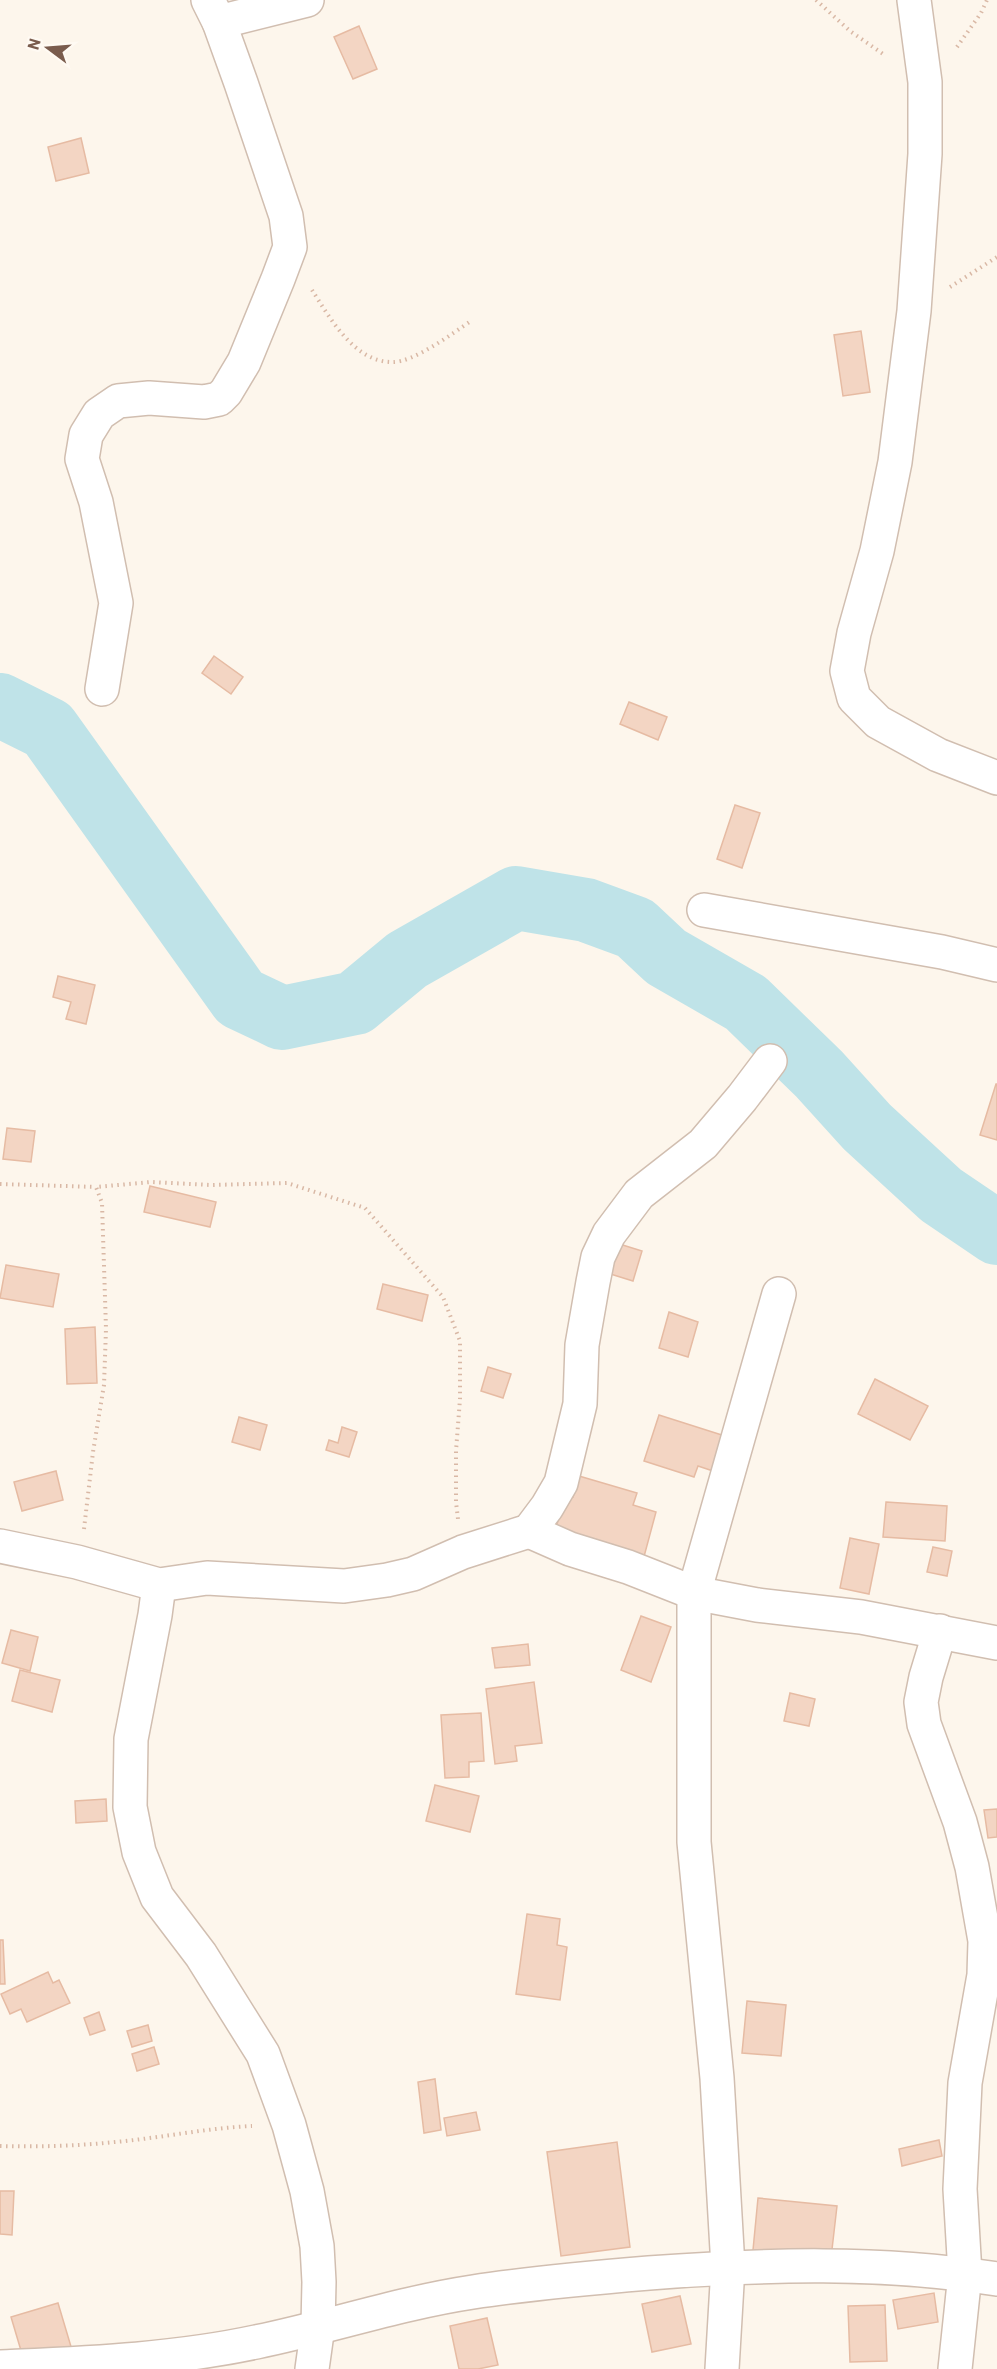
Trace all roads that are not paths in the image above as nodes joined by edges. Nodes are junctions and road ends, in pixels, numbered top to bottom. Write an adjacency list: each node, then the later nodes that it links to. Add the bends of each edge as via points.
1 (308, 0): 3 (street)
2 (914, 0): 5 (street, via 925,82 925,154 914,311 895,462 846,671 854,698 878,723)
3 (214, 11): 4 (street, via 286,216 290,246 244,362 219,399 118,401 99,414 86,435 82,459 96,502 116,603)
4 (102, 689)
5 (997, 778)
6 (704, 910): 7 (street)
7 (997, 965)
8 (770, 1061): 10 (street, via 703,1143 639,1194 609,1234 598,1257 593,1282 582,1345 580,1404 561,1483)
9 (779, 1293): 13 (street)
10 (528, 1531): 12 (street, via 387,1580 344,1586 207,1578); 13 (street)
11 (0, 1546): 12 (street)
12 (159, 1585): 19 (street, via 131,1739 130,1807 139,1852 157,1897 201,1955 263,2054 289,2125 307,2191 317,2246)
13 (694, 1593): 14 (street); 16 (street, via 693,1842 717,2078)
14 (940, 1631): 15 (street); 17 (street, via 921,1702 924,1724 960,1822 985,1941 984,1975 964,2084 960,2189)
15 (997, 1643)
16 (728, 2267): 17 (street, via 878,2266); 19 (street, via 472,2292); 22 (street)
17 (965, 2274): 18 (street); 23 (street)
18 (997, 2279)
19 (318, 2326): 20 (street, via 257,2342 190,2353); 21 (street)
20 (0, 2367)
21 (312, 2369)
22 (722, 2369)
23 (955, 2369)

